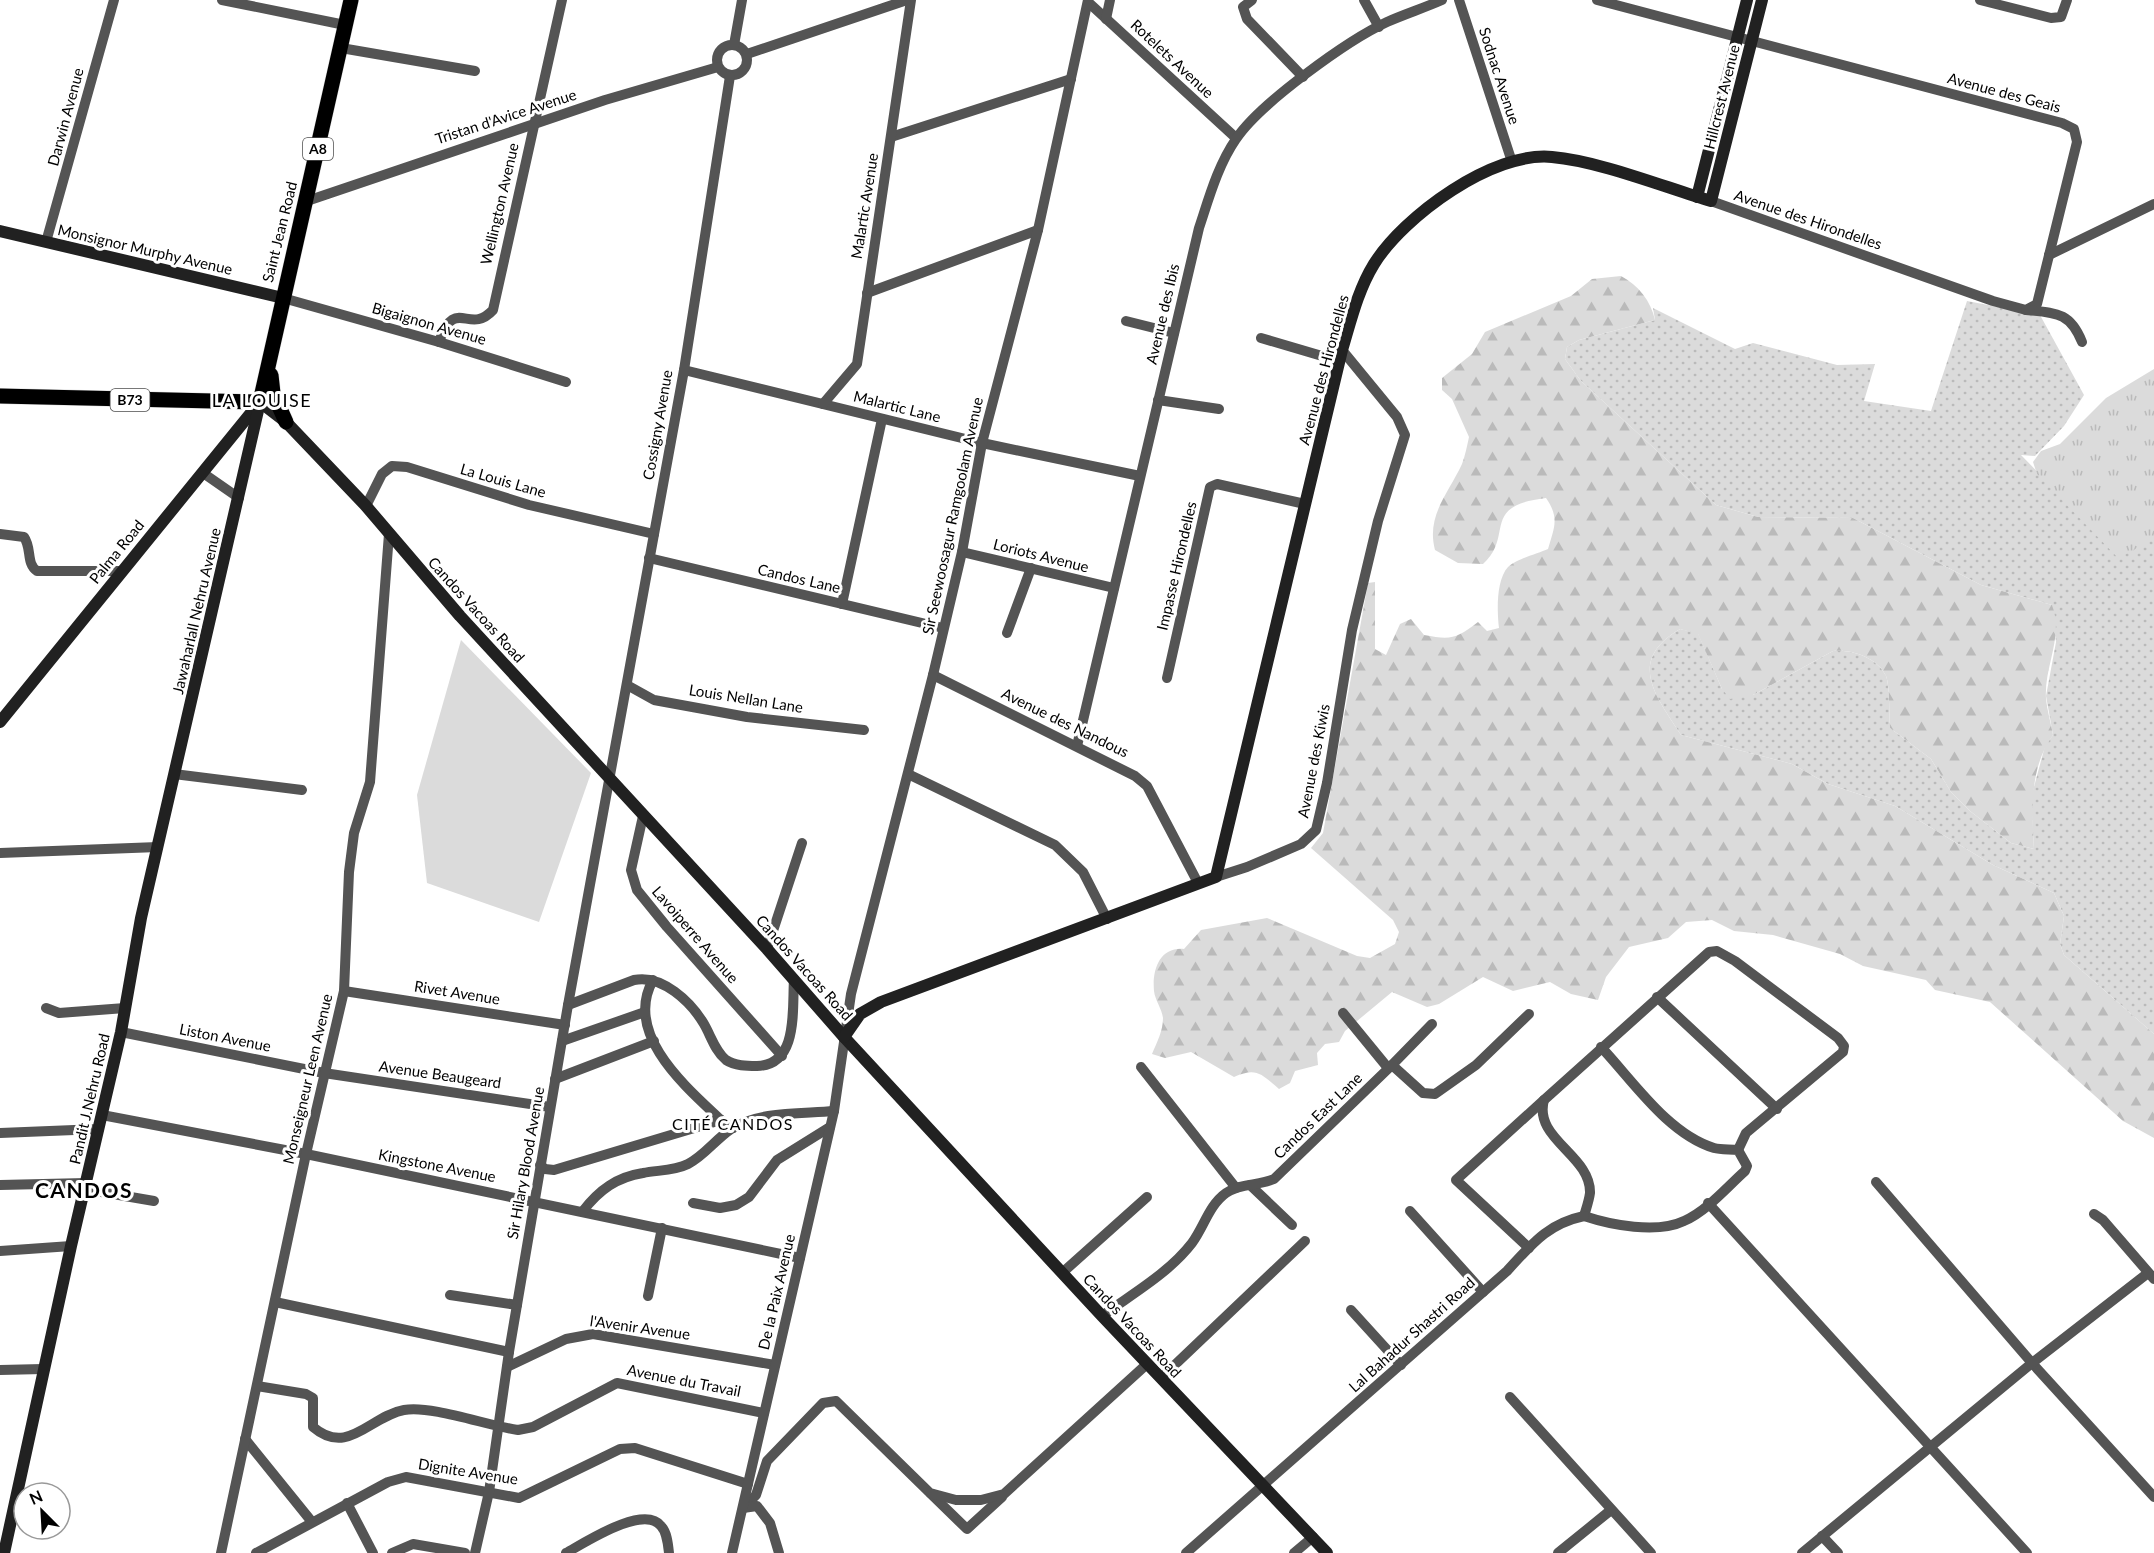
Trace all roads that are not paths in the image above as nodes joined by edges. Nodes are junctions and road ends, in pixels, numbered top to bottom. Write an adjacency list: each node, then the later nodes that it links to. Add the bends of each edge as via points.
1 (114, 0): 41 (street, Darwin Avenue)
2 (224, 0): 19 (street)
3 (351, 0): 19 (main road, Saint Jean Road / A8)
4 (562, 0): 31 (street, Wellington Avenue)
5 (742, 0): 23 (street)
6 (909, 0): 25 (street); 32 (street, Malartic Avenue)
7 (1110, 0): 18 (street)
8 (1252, 0): 29 (street, via 1243,7 1247,19)
9 (1365, 0): 20 (street)
10 (1442, 0): 20 (street, Avenue des Ibis)
11 (1459, 0): 34 (street, Sodnac Avenue)
12 (1597, 0): 21 (street)
13 (1747, 0): 21 (main road, Hillcrest Avenue)
14 (1762, 0): 22 (main road, Hillcrest Avenue)
15 (1980, 0): 16 (street, via 2051,18 2061,17)
16 (2067, 0)
17 (1088, 1): 18 (street, Rotelets Avenue); 30 (street, Sir Seewoosagur Ramgoolam Avenue)
18 (1106, 19): 33 (street, Rotelets Avenue)
19 (345, 25): 24 (main road, Saint Jean Road / A8)
20 (1379, 27): 29 (street, Avenue des Ibis)
21 (1737, 37): 22 (street); 35 (main road, Hillcrest Avenue)
22 (1751, 41): 37 (main road, Hillcrest Avenue); 42 (street, Avenue des Geais, via 2074,129 2077,142)
23 (734, 45): 25 (street); 26 (street, via 719,52)
24 (341, 48): 27 (street); 36 (main road, Saint Jean Road / A8)
25 (747, 54): 28 (street, via 745,69)
26 (718, 67): 28 (street); 31 (street, Tristan d'Avice Avenue)
27 (475, 71)
28 (730, 76): 53 (street, Cossigny Avenue)
29 (1303, 77): 33 (street, Avenue des Ibis, via 1264,108)
30 (1071, 79): 32 (street); 39 (street, Sir Seewoosagur Ramgoolam Avenue)
31 (534, 124): 36 (street, Tristan d'Avice Avenue); 49 (street, Wellington Avenue, via 493,310 480,319 453,319 446,323)
32 (891, 137): 43 (street, Malartic Avenue)
33 (1236, 138): 47 (street, Avenue des Ibis, via 1198,228)
34 (1512, 162): 35 (main road, Avenue des Hirondelles, via 1549,156 1574,160); 51 (main road, Avenue des Hirondelles, via 1479,174 1447,193 1393,241 1359,292)
35 (1697, 197): 37 (main road, Avenue des Hirondelles)
36 (307, 201): 44 (main road, Saint Jean Road / A8)
37 (1711, 201): 45 (street, Avenue des Hirondelles)
38 (2154, 204): 42 (street)
39 (1038, 230): 43 (street); 62 (street, Sir Seewoosagur Ramgoolam Avenue)
40 (0, 231): 41 (main road, Monsignor Murphy Avenue)
41 (46, 242): 44 (main road, Monsignor Murphy Avenue)
42 (2049, 255): 45 (street, Avenue des Geais, via 2037,304)
43 (867, 293): 58 (street, Malartic Avenue, via 856,364)
44 (283, 298): 49 (street, Bigaignon Avenue); 52 (main road, Saint Jean Road / A8)
45 (2026, 310): 50 (street, Avenue des Hirondelles, via 2062,315 2071,321)
46 (1126, 321): 47 (street)
47 (1174, 333): 56 (street, Avenue des Ibis)
48 (1261, 338): 51 (street)
49 (439, 342): 54 (street, Bigaignon Avenue)
50 (2082, 342)
51 (1340, 355): 66 (main road, Avenue des Hirondelles); 96 (street, Avenue des Kiwis, via 1397,417 1405,435 1378,521 1352,630 1316,830 1308,839 1257,864)
52 (272, 357): 57 (main road, Saint Jean Road / A8); 61 (main road, via 271,383)
53 (684, 370): 58 (street, Malartic Lane); 70 (street, Cossigny Avenue)
54 (566, 382)
55 (0, 396): 57 (main road, B73)
56 (1158, 400): 59 (street); 64 (street, Avenue des Ibis)
57 (260, 402): 61 (main road, Candos Vacoas Road); 63 (main road, Palma Road); 65 (main road, Jawaharlall Nehru Avenue)
58 (823, 404): 60 (street, Malartic Lane)
59 (1219, 410)
60 (882, 419): 62 (street, Malartic Lane); 76 (street)
61 (286, 422): 67 (main road, Candos Vacoas Road)
62 (982, 443): 64 (street, Malartic Lane); 71 (street, Sir Seewoosagur Ramgoolam Avenue)
63 (203, 473): 65 (street); 74 (main road, Palma Road)
64 (1140, 476): 75 (street, Avenue des Ibis)
65 (239, 498): 87 (main road, Jawaharlall Nehru Avenue)
66 (1305, 504): 80 (street, Impasse Hirondelles, via 1217,484 1210,487); 96 (main road, Avenue des Hirondelles)
67 (366, 506): 69 (main road, Candos Vacoas Road); 70 (street, La Louis Lane, via 382,474 392,466 407,467 529,505)
68 (0, 534): 74 (street, via 24,537 32,567 37,571)
69 (389, 534): 89 (main road, Candos Vacoas Road); 102 (street, Monseigneur Leen Avenue, via 370,782 351,854)
70 (654, 534): 72 (street, Cossigny Avenue)
71 (962, 552): 73 (street, Loriots Avenue); 77 (street, Sir Seewoosagur Ramgoolam Avenue)
72 (649, 558): 76 (street, Candos Lane); 81 (street, Cossigny Avenue)
73 (1031, 568): 75 (street, Loriots Avenue); 78 (street)
74 (121, 571): 83 (main road, Palma Road)
75 (1114, 588): 86 (street, Avenue des Ibis)
76 (842, 604): 77 (street, Candos Lane)
77 (943, 628): 79 (street, Sir Seewoosagur Ramgoolam Avenue)
78 (1007, 633)
79 (933, 675): 86 (street, Avenue des Nandous); 88 (street, Sir Seewoosagur Ramgoolam Avenue)
80 (1167, 678)
81 (627, 685): 85 (street, Louis Nellan Lane, via 654,700 747,717); 89 (street, Cossigny Avenue)
82 (0, 706): 83 (street)
83 (13, 706): 84 (main road, Palma Road)
84 (0, 722)
85 (864, 730)
86 (1077, 746): 97 (street, Avenue des Nandous, via 1125,769 1147,786)
87 (174, 774): 90 (street); 92 (main road, Jawaharlall Nehru Avenue)
88 (908, 774): 98 (street, via 1055,845 1083,872); 113 (street, Sir Seewoosagur Ramgoolam Avenue, via 851,994)
89 (610, 779): 91 (main road, Candos Vacoas Road); 104 (street, Sir Hilary Blood Avenue)
90 (302, 790)
91 (643, 816): 99 (main road, Candos Vacoas Road); 117 (street, Lavoiperre Avenue, via 631,870 637,890)
92 (162, 826): 94 (main road, Pandit J.Nehru Road)
93 (802, 843): 99 (street)
94 (158, 847): 95 (street); 106 (main road, Pandit J.Nehru Road)
95 (0, 854)
96 (1216, 877): 97 (main road, Avenue des Kiwis)
97 (1198, 884): 98 (main road, Avenue des Kiwis)
98 (1107, 919): 113 (main road, Avenue des Kiwis, via 881,1002 860,1014)
99 (767, 949): 100 (main road, Candos Vacoas Road)
100 (794, 979): 113 (main road, Candos Vacoas Road); 117 (street, via 789,1042)
101 (653, 980): 104 (street, via 634,980); 107 (street, via 645,999); 117 (street, via 688,1004 726,1060 737,1065 762,1066)
102 (345, 991): 111 (street, Rivet Avenue); 120 (street, Monseigneur Leen Avenue)
103 (1657, 997): 116 (street); 124 (street); 124 (street, via 1699,958 1717,951 1843,1042 1843,1052)
104 (568, 1005): 111 (street, Sir Hilary Blood Avenue)
105 (46, 1008): 106 (street, via 59,1013)
106 (125, 1008): 112 (main road, Pandit J.Nehru Road)
107 (645, 1012): 114 (street); 115 (street)
108 (1343, 1013): 119 (street)
109 (1530, 1014): 119 (street, via 1476,1065 1435,1094 1423,1093)
110 (1432, 1024): 119 (street, Candos East Lane)
111 (565, 1025): 114 (street, Sir Hilary Blood Avenue)
112 (121, 1032): 120 (street, Liston Avenue); 126 (main road, Pandit J.Nehru Road)
113 (844, 1037): 125 (street, De la Paix Avenue); 156 (main road, Candos Vacoas Road)
114 (562, 1041): 121 (street, Sir Hilary Blood Avenue)
115 (654, 1041): 121 (street); 127 (street, via 674,1074)
116 (1601, 1047): 122 (street); 132 (street, via 1667,1118 1691,1137 1715,1148)
117 (782, 1056)
118 (1141, 1066): 139 (street)
119 (1390, 1066): 137 (street, Candos East Lane, via 1274,1179)
120 (324, 1073): 123 (street, Avenue Beaugeard); 133 (street, Monseigneur Leen Avenue)
121 (555, 1079): 123 (street, Sir Hilary Blood Avenue)
122 (1544, 1100): 148 (street, via 1545,1124 1588,1181 1590,1193); 153 (street, via 1456,1180)
123 (550, 1107): 134 (street, Sir Hilary Blood Avenue)
124 (1777, 1109): 132 (street, via 1746,1133)
125 (834, 1111): 128 (street, De la Paix Avenue); 129 (street, via 761,1118)
126 (102, 1115): 130 (main road, Pandit J.Nehru Road); 133 (street, Kingstone Avenue)
127 (721, 1120): 129 (street); 134 (street, via 554,1170)
128 (830, 1126): 143 (street, via 777,1160 749,1197 736,1205 720,1208); 155 (street, De la Paix Avenue)
129 (732, 1128): 145 (street, via 688,1164 611,1184 597,1193)
130 (99, 1129): 131 (street); 138 (main road, Pandit J.Nehru Road)
131 (0, 1133)
132 (1738, 1150): 144 (street, via 1746,1161 1745,1171)
133 (306, 1154): 142 (street, Kingstone Avenue); 161 (street, Monseigneur Leen Avenue)
134 (540, 1165): 142 (street, Sir Hilary Blood Avenue)
135 (1876, 1182): 166 (street)
136 (0, 1185): 138 (street)
137 (1250, 1185): 139 (street, Candos East Lane); 149 (street)
138 (85, 1186): 141 (street); 152 (main road, Pandit J.Nehru Road)
139 (1236, 1188): 164 (street, Candos East Lane, via 1216,1202 1192,1243 1171,1266)
140 (1147, 1197): 156 (street)
141 (154, 1201)
142 (534, 1201): 145 (street, Kingstone Avenue); 162 (street, Sir Hilary Blood Avenue)
143 (693, 1203)
144 (1708, 1203): 148 (street, via 1683,1222 1652,1227 1601,1222); 179 (street)
145 (583, 1211): 150 (street, Kingstone Avenue)
146 (1410, 1211): 158 (street)
147 (2094, 1214): 157 (street)
148 (1584, 1216): 153 (street, Lal Bahadur Shastri Road, via 1551,1227)
149 (1292, 1225)
150 (662, 1228): 155 (street, Kingstone Avenue); 160 (street)
151 (1305, 1241): 173 (street)
152 (71, 1246): 154 (street); 171 (main road, Pandit J.Nehru Road)
153 (1529, 1248): 158 (street, Lal Bahadur Shastri Road)
154 (0, 1251)
155 (800, 1258): 168 (street, De la Paix Avenue)
156 (1062, 1273): 164 (main road, Candos Vacoas Road)
157 (2151, 1276): 166 (street)
158 (1483, 1292): 169 (street, Lal Bahadur Shastri Road)
159 (450, 1295): 162 (street)
160 (648, 1296)
161 (275, 1302): 165 (street); 174 (street, Monseigneur Leen Avenue)
162 (517, 1305): 165 (street, Sir Hilary Blood Avenue)
163 (1351, 1310): 169 (street)
164 (1102, 1316): 167 (main road, Candos Vacoas Road)
165 (509, 1352): 170 (street, Sir Hilary Blood Avenue)
166 (2032, 1363): 179 (street); 185 (street)
167 (1147, 1364): 173 (main road, Candos Vacoas Road); 184 (street)
168 (775, 1365): 170 (street, l'Avenir Avenue, via 593,1334 566,1339); 176 (street, De la Paix Avenue)
169 (1401, 1365): 181 (street, Lal Bahadur Shastri Road)
170 (507, 1367): 177 (street, Sir Hilary Blood Avenue)
171 (43, 1369): 172 (street); 192 (main road, Pandit J.Nehru Road)
172 (0, 1370)
173 (1161, 1378): 181 (main road, Candos Vacoas Road)
174 (257, 1386): 177 (street, Avenue du Travail, via 292,1389 313,1398 313,1427 324,1437 339,1439 406,1409); 178 (street, Monseigneur Leen Avenue)
175 (1510, 1397): 188 (street)
176 (764, 1413): 177 (street, Avenue du Travail, via 617,1383 533,1427); 180 (street, De la Paix Avenue)
177 (500, 1427): 182 (street, Sir Hilary Blood Avenue)
178 (245, 1439): 189 (street); 193 (street, Monseigneur Leen Avenue)
179 (1932, 1448): 190 (street); 210 (street)
180 (748, 1484): 182 (street, Dignite Avenue, via 635,1448 613,1452 528,1495); 187 (street, De la Paix Avenue)
181 (1264, 1486): 191 (main road, Candos Vacoas Road); 203 (street, Lal Bahadur Shastri Road)
182 (489, 1492): 186 (street, Dignite Avenue, via 406,1477); 198 (street, Sir Hilary Blood Avenue)
183 (930, 1493): 184 (street, via 966,1501); 184 (street, via 967,1529); 187 (street, via 836,1401 830,1400 823,1402 767,1461 756,1495)
184 (1004, 1494)
185 (2154, 1497)
186 (347, 1503): 189 (street, Dignite Avenue); 195 (street)
187 (743, 1508): 201 (street, De la Paix Avenue); 202 (street, via 757,1506 764,1514)
188 (1611, 1510): 206 (street); 207 (street)
189 (312, 1522): 194 (street, Dignite Avenue)
190 (1822, 1536): 208 (street); 209 (street)
191 (1313, 1537): 204 (street); 205 (main road, Candos Vacoas Road)
192 (4, 1553)
193 (221, 1553)
194 (256, 1553)
195 (373, 1553)
196 (392, 1553): 197 (street, via 412,1544)
197 (465, 1553)
198 (475, 1553)
199 (566, 1553): 200 (street, via 599,1534 647,1517 664,1528)
200 (669, 1553)
201 (732, 1553)
202 (779, 1553)
203 (1186, 1553)
204 (1294, 1553)
205 (1327, 1553)
206 (1558, 1553)
207 (1651, 1553)
208 (1802, 1553)
209 (1838, 1553)
210 (2027, 1553)

